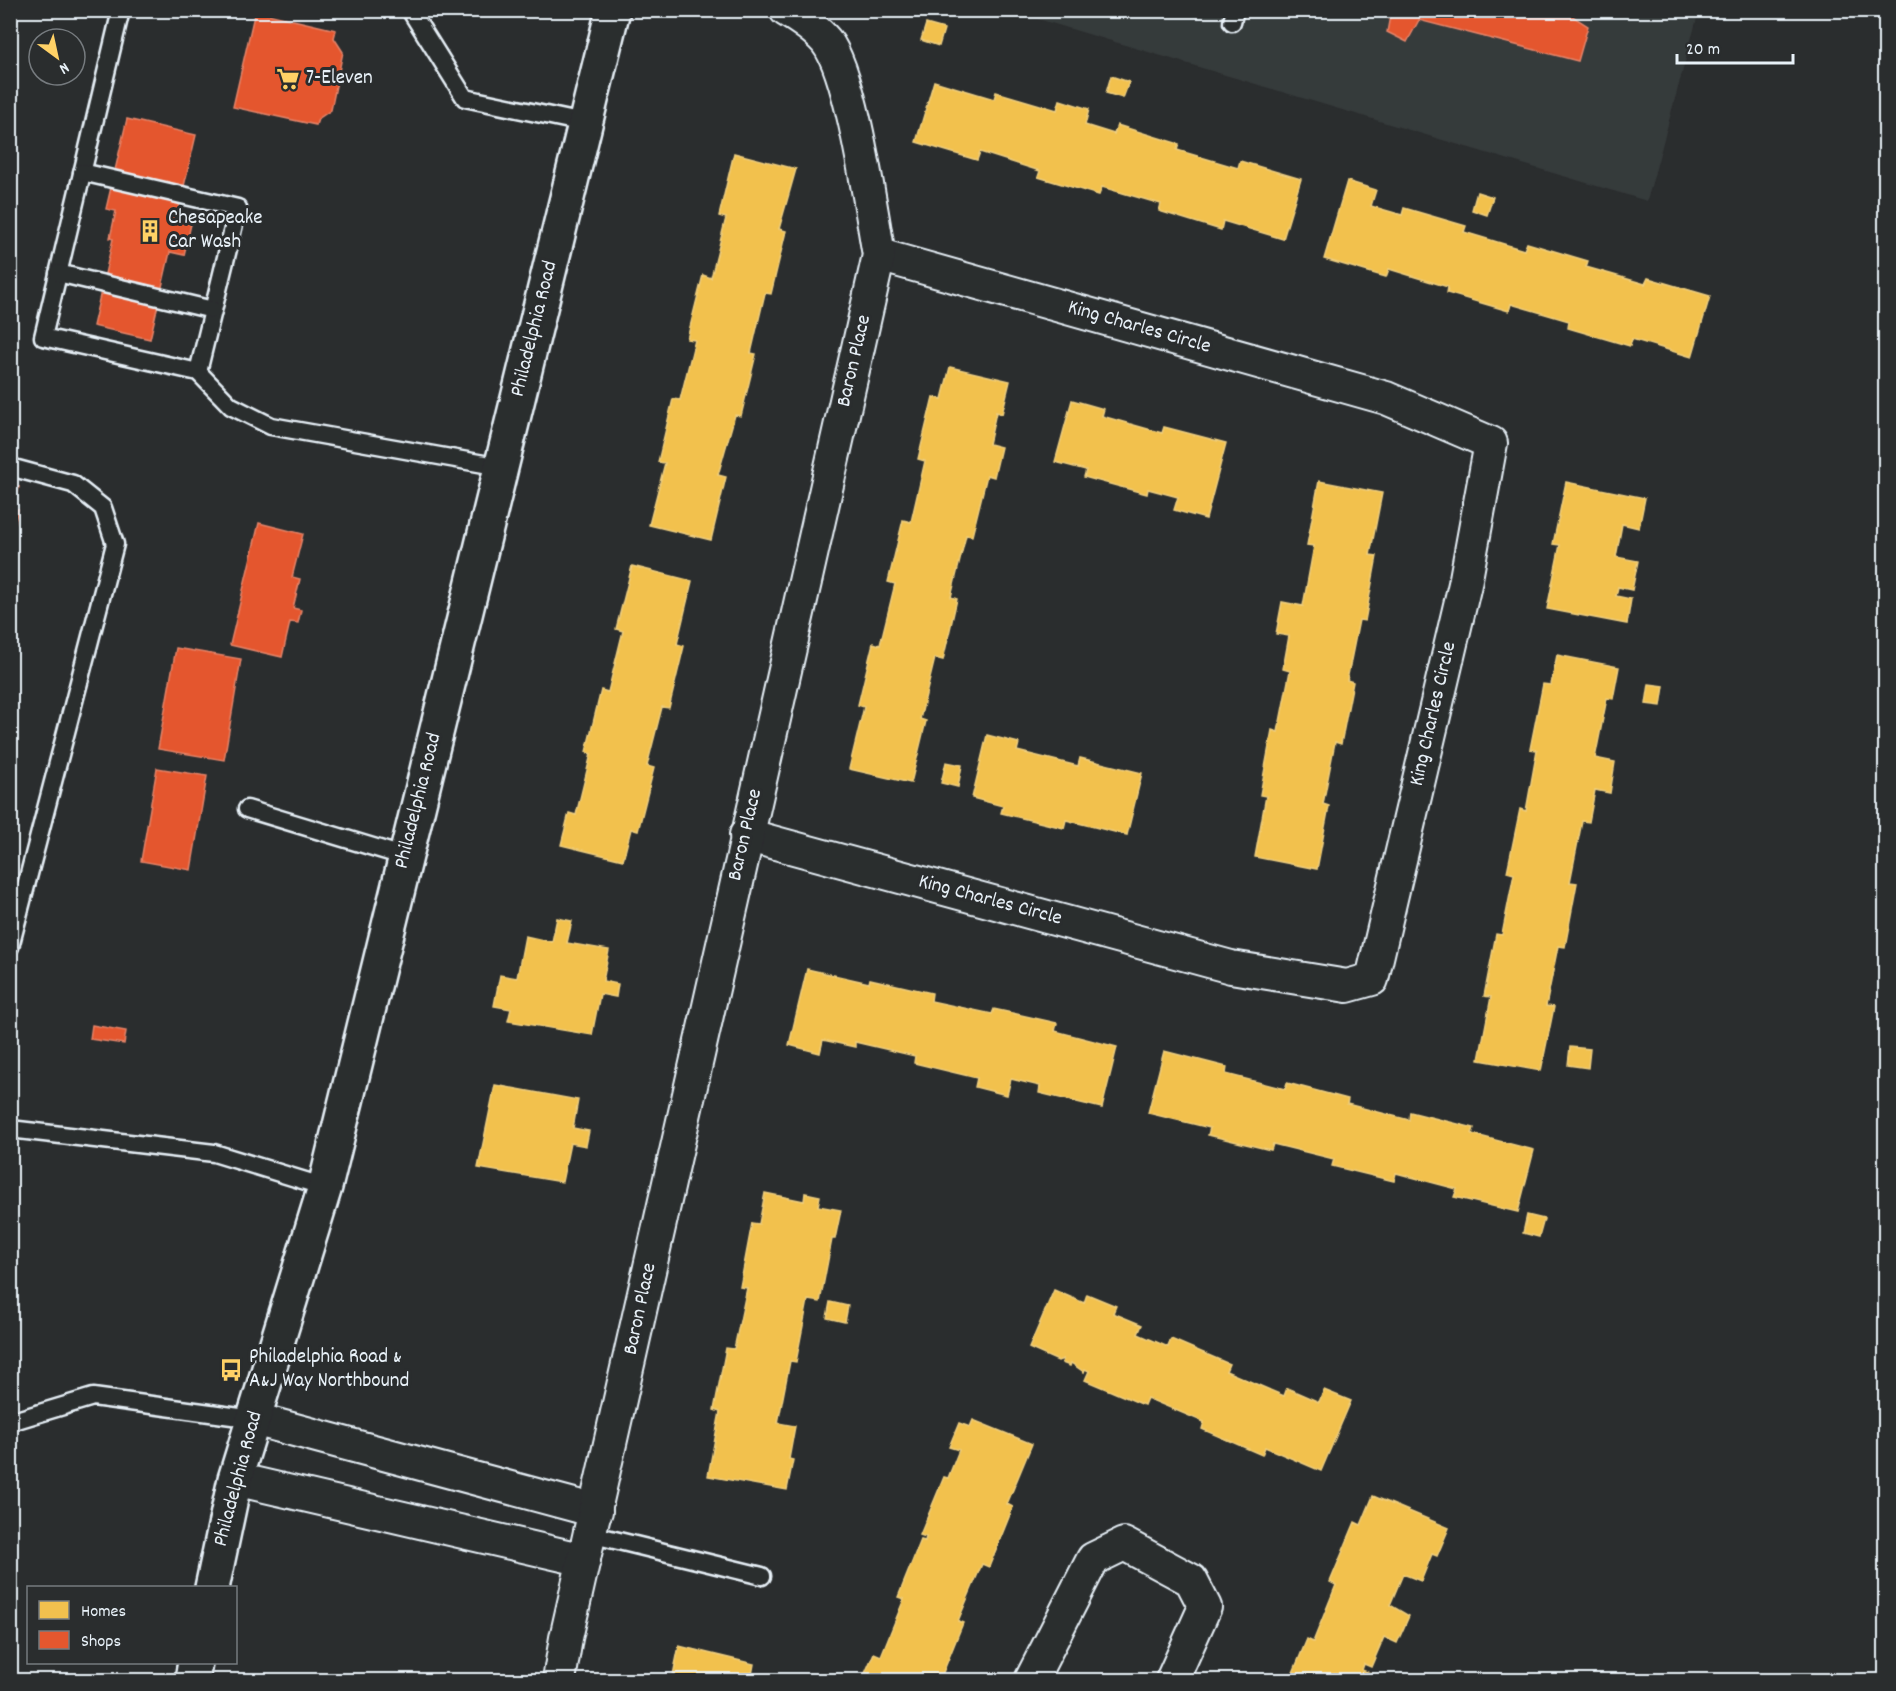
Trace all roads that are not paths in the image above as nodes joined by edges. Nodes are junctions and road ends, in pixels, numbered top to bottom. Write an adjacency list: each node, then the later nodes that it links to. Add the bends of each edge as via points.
1 (121, 10): 6 (lane)
2 (410, 10): 5 (lane, via 465,98)
3 (613, 10): 5 (main road, Philadelphia Road)
4 (786, 10): 7 (street, Baron Place, via 805,21 827,43 842,75 868,186)
5 (585, 123): 12 (main road, Philadelphia Road)
6 (82, 172): 8 (lane); 9 (lane, via 238,208)
7 (879, 255): 14 (street, Baron Place); 14 (street, King Charles Circle, via 1386,398 1491,443 1465,584 1372,979 1347,986 1231,967)
8 (58, 273): 9 (lane); 10 (lane, via 43,337)
9 (213, 310): 10 (lane)
10 (198, 372): 12 (lane, via 231,406 270,426)
11 (10, 467): 16 (lane, via 73,484 103,508 115,544)
12 (501, 467): 15 (main road, Philadelphia Road)
13 (247, 809): 15 (lane)
14 (746, 834): 22 (street, Baron Place)
15 (406, 857): 18 (main road, Philadelphia Road)
16 (10, 947)
17 (10, 1129): 18 (lane, via 214,1153)
18 (326, 1186): 19 (main road, Philadelphia Road)
19 (254, 1419): 20 (lane, via 93,1397); 21 (main road, Philadelphia Road); 22 (street)
20 (10, 1422)
21 (235, 1479): 22 (street); 24 (main road, Philadelphia Road)
22 (590, 1535): 23 (lane); 27 (street, Baron Place)
23 (762, 1576)
24 (212, 1586)
25 (195, 1664): 26 (main road)
26 (192, 1680)
27 (559, 1680)
28 (1030, 1680): 29 (street, via 1093,1559 1124,1544 1191,1580 1205,1607)
29 (1172, 1680)

